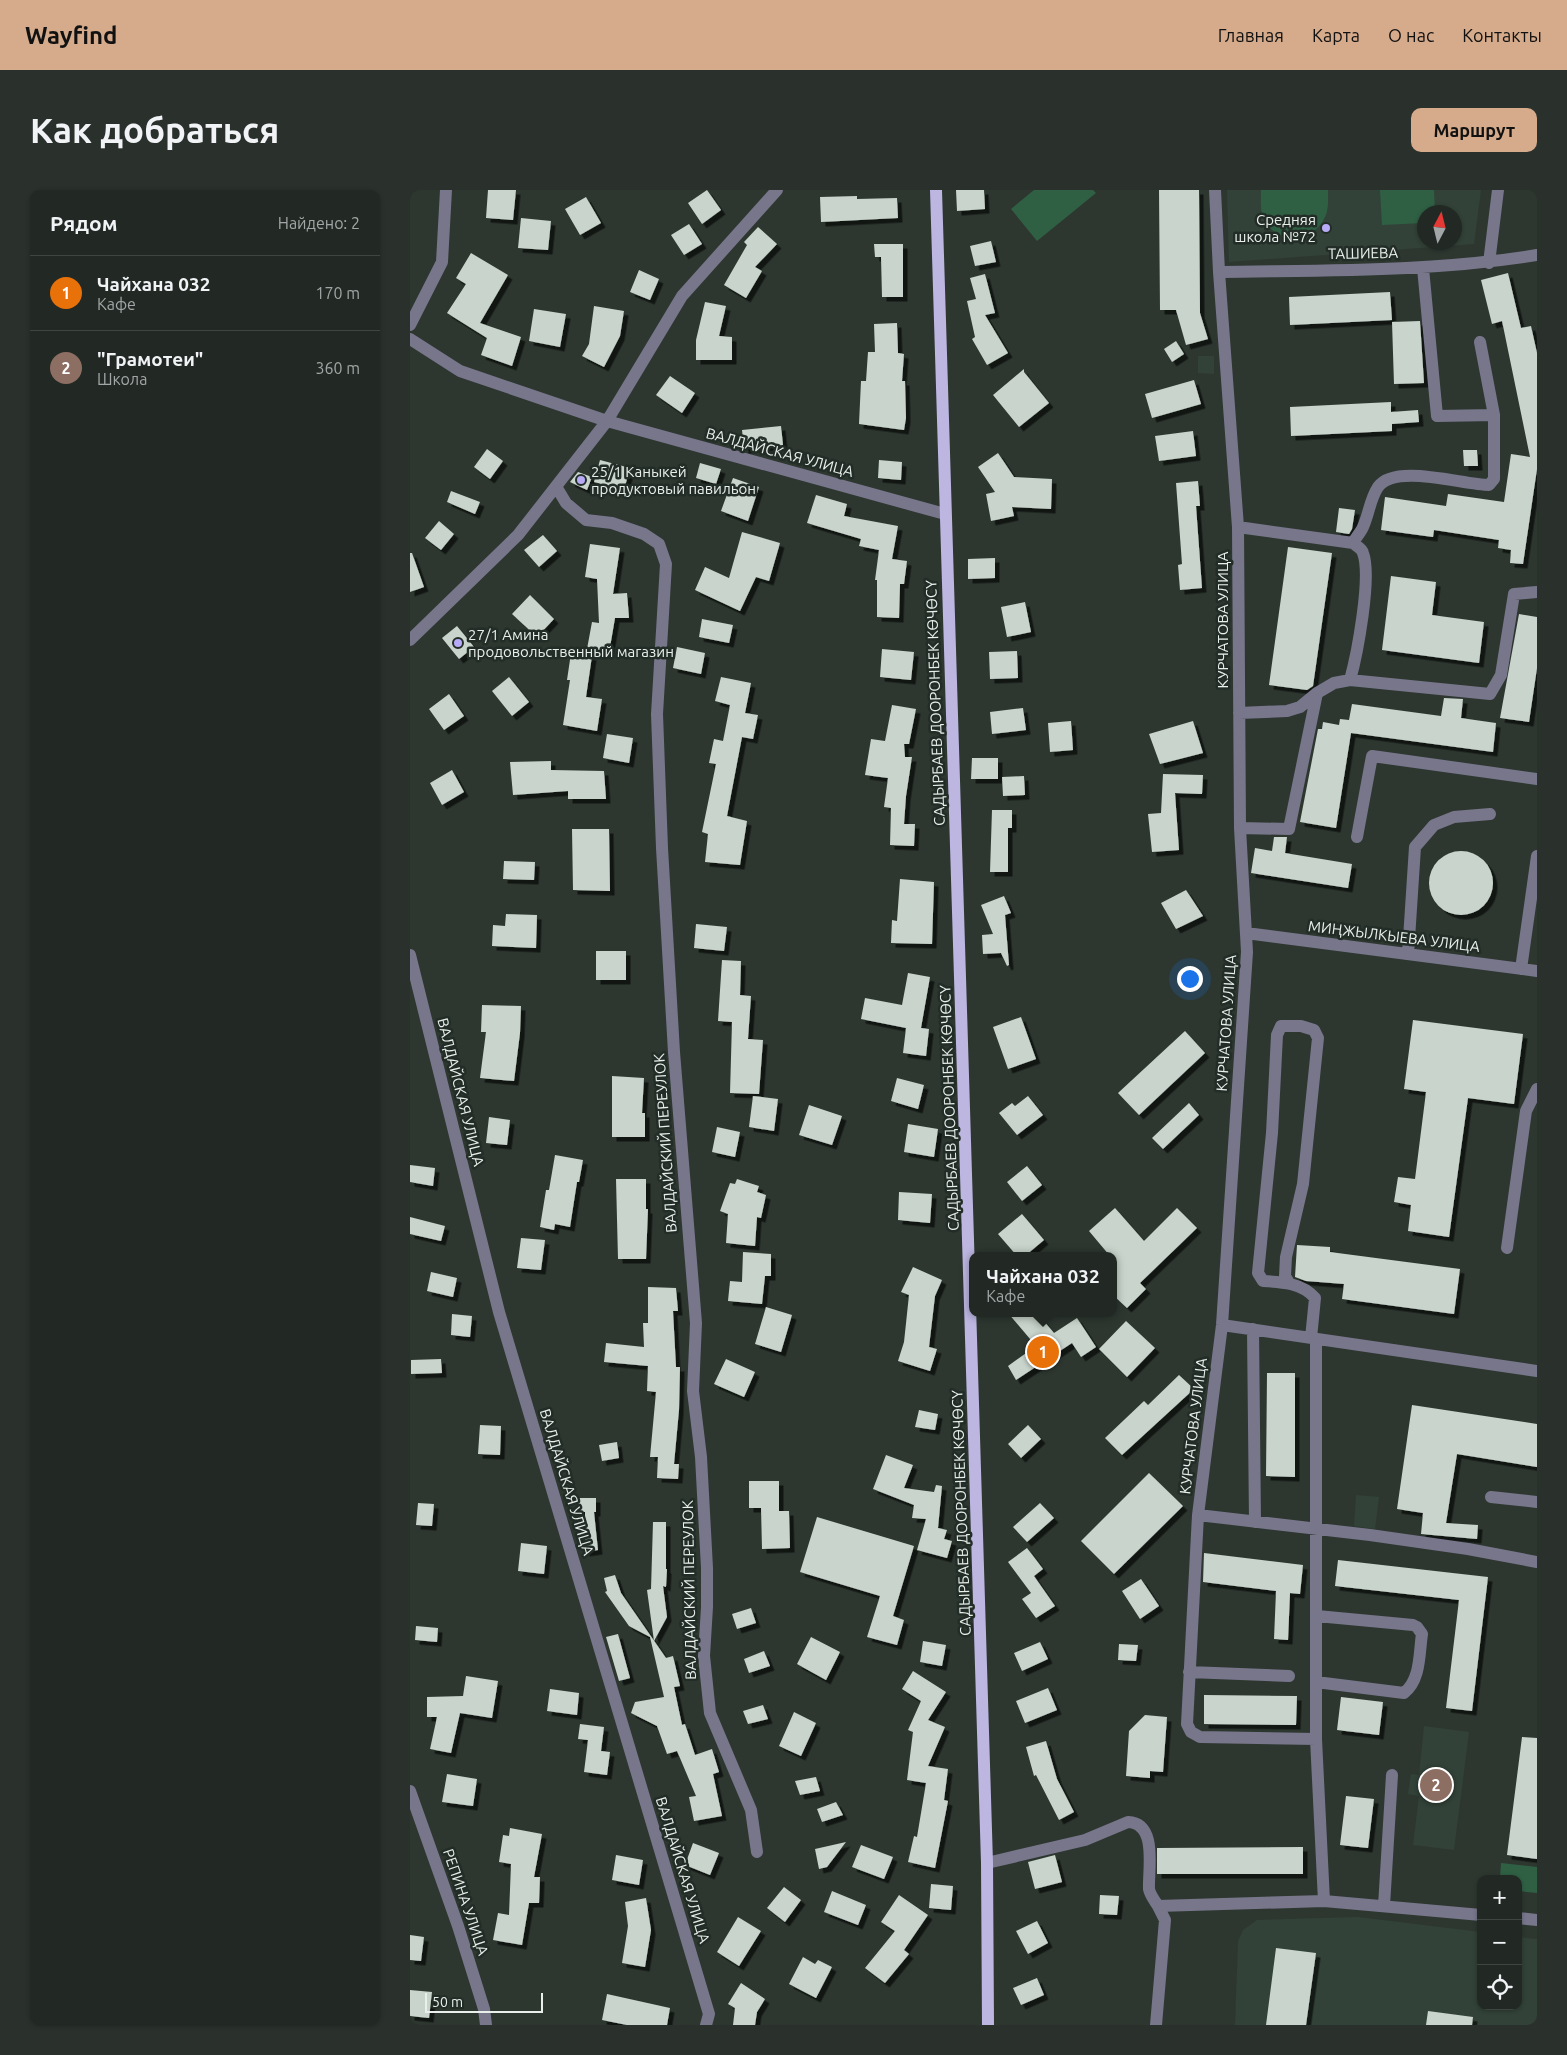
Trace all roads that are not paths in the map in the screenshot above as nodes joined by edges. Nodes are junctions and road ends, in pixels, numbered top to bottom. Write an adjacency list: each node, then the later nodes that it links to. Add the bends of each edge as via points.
1 (446, 190): 10 (street, via 442,262)
2 (778, 190): 14 (street, via 682,296)
3 (936, 190): 16 (main road, САДЫРБАЕВ ДООРОНБЕК КӨЧӨСҮ)
4 (1216, 190): 9 (street, КУРЧАТОВА УЛИЦА)
5 (1498, 190): 7 (street)
6 (1537, 255): 7 (street, ТАШИЕВА)
7 (1489, 263): 8 (street, ТАШИЕВА)
8 (1423, 268): 9 (street, ТАШИЕВА); 13 (street, via 1437,416)
9 (1219, 272): 17 (street, КУРЧАТОВА УЛИЦА)
10 (410, 325)
11 (410, 339): 14 (street, ВАЛДАЙСКАЯ УЛИЦА, via 460,372)
12 (1480, 342): 13 (street)
13 (1494, 415): 18 (street, via 1494,479 1489,485 1438,478 1387,478 1374,493 1363,528)
14 (607, 421): 15 (street); 16 (street, ВАЛДАЙСКАЯ УЛИЦА)
15 (556, 488): 20 (street, via 518,536); 57 (street, ВАЛДАЙСКИЙ ПЕРЕУЛОК, via 566,503 586,520 612,523 644,534 659,544 666,564 657,714 674,1052 696,1323 693,1391 701,1458 707,1568 704,1656 710,1713 751,1810)
16 (945, 514): 37 (main road, САДЫРБАЕВ ДООРОНБЕК КӨЧӨСҮ)
17 (1238, 527): 18 (street); 23 (street, КУРЧАТОВА УЛИЦА)
18 (1352, 542): 21 (street, via 1364,554 1366,570 1359,639)
19 (1537, 592): 21 (street, via 1514,594 1502,675 1490,694)
20 (410, 640)
21 (1350, 680): 22 (street)
22 (1317, 693): 23 (street, via 1300,707 1287,711); 26 (street, via 1289,829)
23 (1239, 713): 26 (street, КУРЧАТОВА УЛИЦА)
24 (1537, 779): 27 (street, via 1372,756)
25 (1490, 814): 31 (street, via 1454,817 1434,825 1415,847)
26 (1240, 828): 30 (street, КУРЧАТОВА УЛИЦА)
27 (1357, 836)
28 (1537, 856): 29 (street)
29 (1536, 874): 33 (street)
30 (1246, 933): 31 (street, МИҢЖЫЛКЫЕВА УЛИЦА); 40 (street, КУРЧАТОВА УЛИЦА)
31 (1408, 954): 33 (street, МИҢЖЫЛКЫЕВА УЛИЦА)
32 (410, 955): 65 (street, ВАЛДАЙСКАЯ УЛИЦА, via 499,1312)
33 (1521, 969): 34 (street, МИҢЖЫЛКЫЕВА УЛИЦА)
34 (1537, 971)
35 (1537, 1089): 36 (street, via 1526,1111)
36 (1506, 1248)
37 (970, 1252)
38 (1289, 1283): 38 (street, via 1285,1276 1286,1257 1303,1184 1318,1038 1314,1030 1301,1026 1281,1026 1277,1035 1272,1132 1258,1273 1263,1281); 42 (street, via 1315,1298)
39 (972, 1317): 58 (main road, САДЫРБАЕВ ДООРОНБЕК КӨЧӨСҮ)
40 (1222, 1325): 41 (street); 46 (street, КУРЧАТОВА УЛИЦА)
41 (1253, 1329): 42 (street); 47 (street)
42 (1314, 1338): 43 (street); 48 (street)
43 (1537, 1371)
44 (1491, 1497): 45 (street)
45 (1537, 1502)
46 (1198, 1515): 47 (street, КУРЧАТОВА УЛИЦА); 51 (street)
47 (1255, 1522): 48 (street, КУРЧАТОВА УЛИЦА)
48 (1316, 1528): 49 (street, КУРЧАТОВА УЛИЦА); 50 (street)
49 (1537, 1562)
50 (1316, 1616): 53 (street); 53 (street, via 1413,1625 1422,1634 1416,1679 1404,1693)
51 (1190, 1672): 52 (street); 54 (street, via 1187,1724 1191,1732 1200,1738)
52 (1289, 1676)
53 (1316, 1682): 54 (street)
54 (1316, 1739): 59 (street)
55 (1392, 1775): 61 (street)
56 (410, 1791): 66 (street, РЕПИНА УЛИЦА, via 458,1926)
57 (757, 1852)
58 (987, 1863): 60 (street, via 1084,1840 1133,1822 1148,1837 1149,1891); 67 (main road, САДЫРБАЕВ ДООРОНБЕК КӨЧӨСҮ)
59 (1324, 1902): 60 (street); 61 (street)
60 (1158, 1906): 68 (street, via 1164,1920)
61 (1384, 1906): 62 (street)
62 (1477, 1915)
63 (1522, 1918): 64 (street)
64 (1537, 1920)
65 (708, 2020)
66 (486, 2025)
67 (988, 2025)
68 (1156, 2025)

